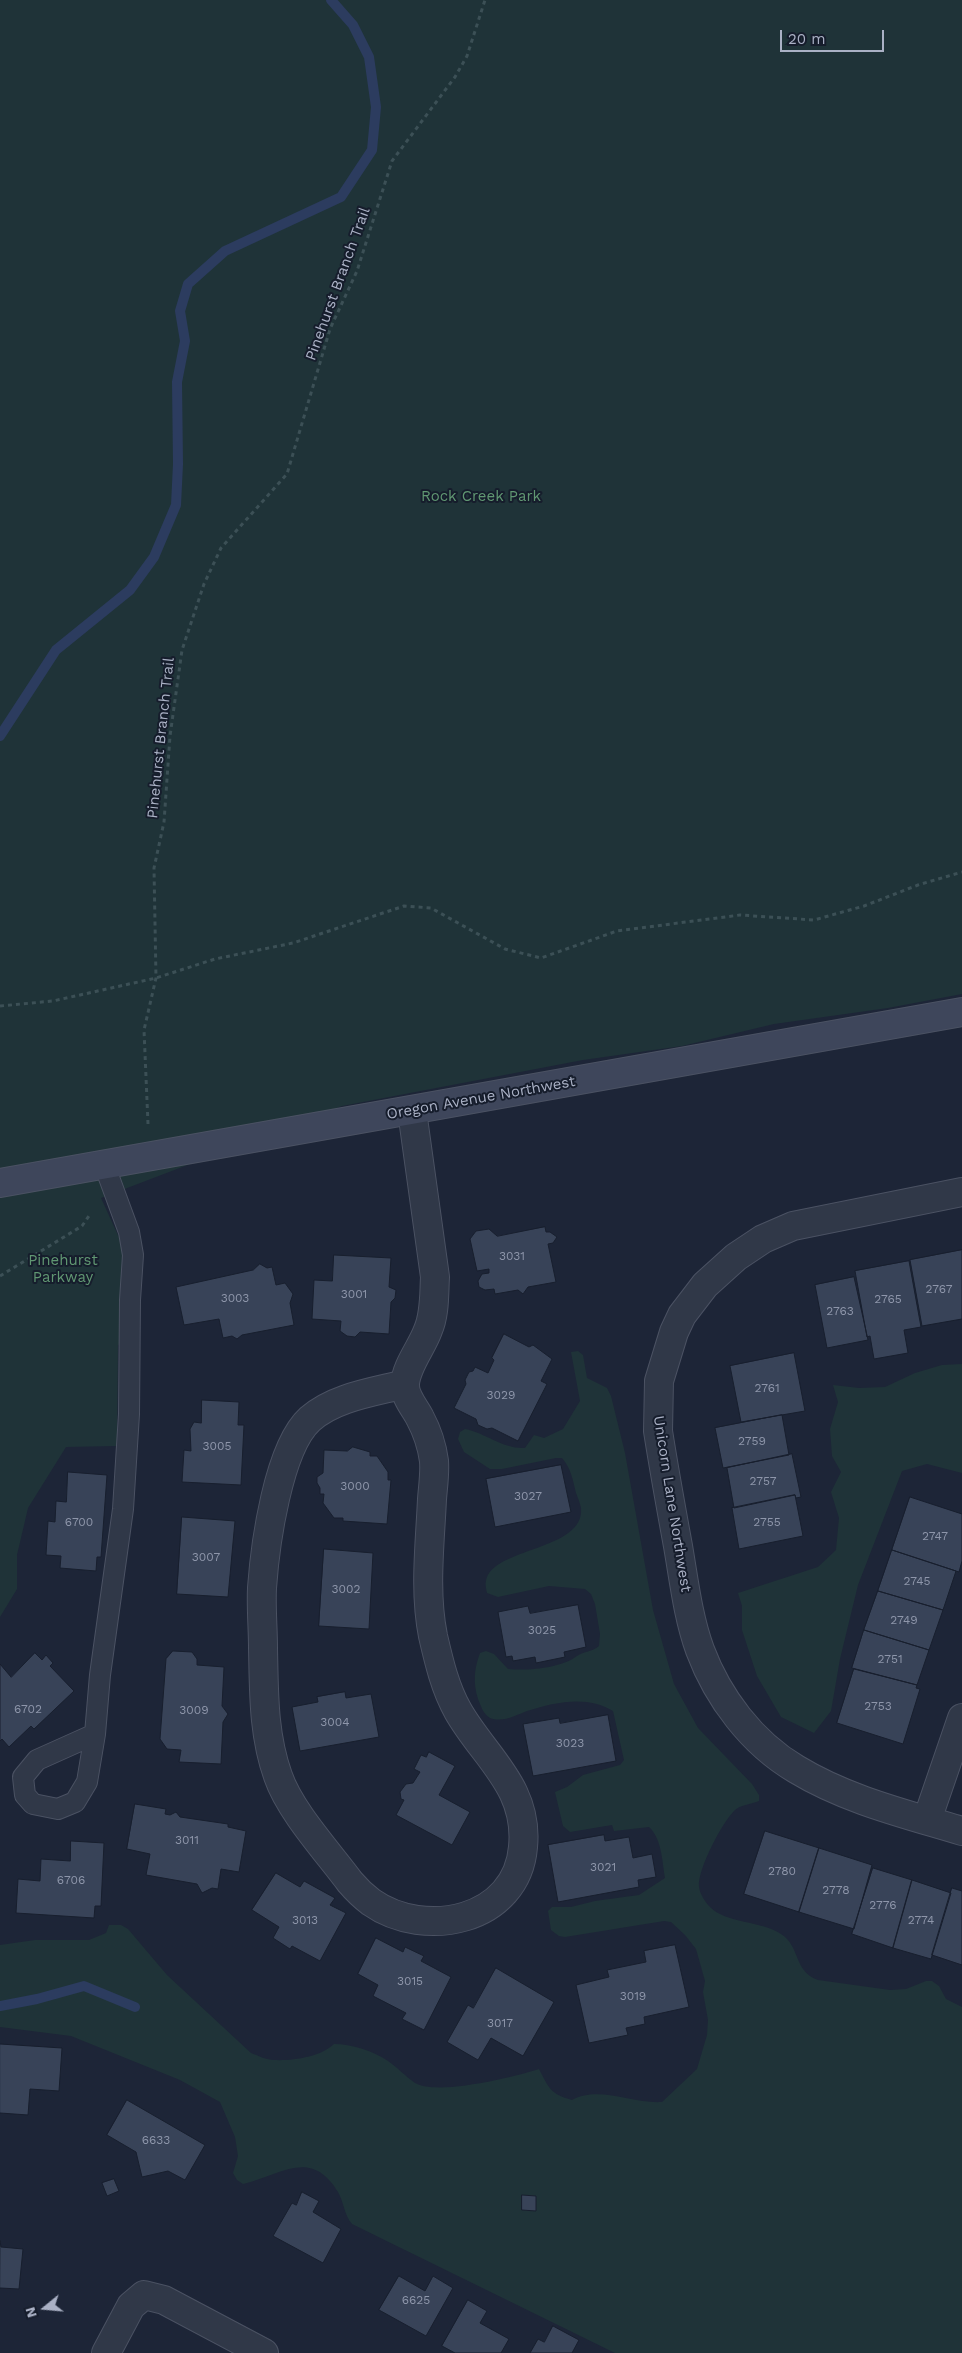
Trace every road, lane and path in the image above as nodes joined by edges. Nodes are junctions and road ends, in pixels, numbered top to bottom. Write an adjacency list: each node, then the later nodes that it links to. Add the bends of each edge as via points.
1 (485, 0): 3 (path, Pinehurst Branch Trail, via 467,56 455,77 392,161 357,271 330,329 287,474 221,548 204,584 182,650 170,736 164,822 154,868)
2 (962, 872): 3 (path, via 814,920 740,915 617,931 541,958 505,949 431,908 404,906 293,942 215,959)
3 (156, 978): 4 (path, via 53,1001); 7 (path, Pinehurst Branch Trail, via 144,1030)
4 (0, 1006)
5 (962, 1012): 6 (street, Oregon Avenue Northwest)
6 (412, 1111): 8 (street, Oregon Avenue Northwest); 13 (street, via 435,1277 429,1329)
7 (148, 1126)
8 (104, 1164): 9 (street, Oregon Avenue Northwest); 15 (lane, via 129,1232 133,1255 123,1509)
9 (0, 1183)
10 (962, 1192): 16 (street, Unicorn Lane Northwest, via 793,1226 745,1250 705,1285 682,1315 663,1365 657,1398 658,1431 691,1618 708,1668 735,1712 755,1737 797,1770 848,1795)
11 (92, 1211): 12 (path, via 82,1226)
12 (0, 1276)
13 (405, 1384): 13 (street, via 429,1438 434,1462 429,1592 437,1654 458,1711 506,1777 523,1831 520,1870 507,1892 497,1901 470,1914 435,1921 407,1918 381,1908 350,1882 283,1789 273,1761 265,1714 262,1588 272,1517 288,1452 308,1421 327,1408)
14 (962, 1718): 16 (street)
15 (95, 1734)
16 (927, 1820): 17 (street, Unicorn Lane Northwest)
17 (962, 1831)
18 (106, 2353): 19 (street, via 131,2306 144,2295 164,2300)
19 (264, 2353)

